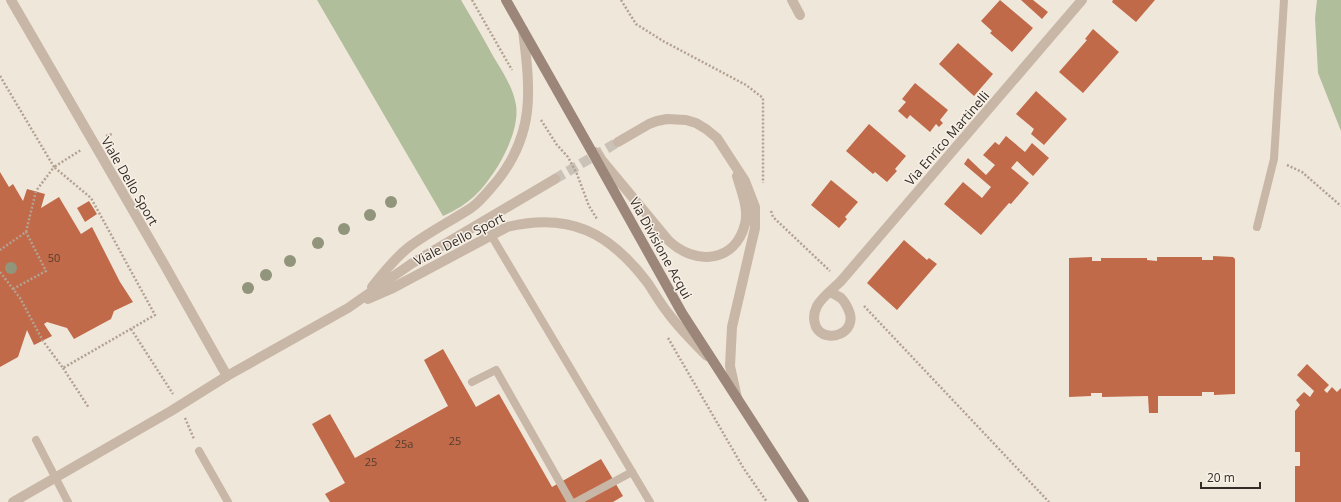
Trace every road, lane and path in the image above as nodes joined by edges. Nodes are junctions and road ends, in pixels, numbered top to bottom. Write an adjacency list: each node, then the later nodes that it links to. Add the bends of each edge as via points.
1 (11, 0): 33 (street, Viale Dello Sport)
2 (506, 0): 8 (main road, Via Divisione Acqui)
3 (621, 0): 16 (path, via 636,24 764,98)
4 (792, 0): 7 (street)
5 (1082, 0): 24 (street, Via Enrico Martinelli)
6 (1284, 0): 12 (lane)
7 (800, 15)
8 (523, 30): 11 (main road, Via Divisione Acqui); 27 (street, Viale Dello Sport, via 529,101 525,125 510,163 472,207 409,247 394,260)
9 (0, 76): 14 (path)
10 (618, 142): 13 (street, via 658,121 686,120 706,129)
11 (587, 143): 13 (street, via 668,240 682,252 702,258 716,256 733,246 745,223 745,203); 32 (main road, Via Divisione Acqui, via 682,312)
12 (1274, 159): 17 (path, via 1302,172); 19 (lane)
13 (732, 160): 35 (street, via 745,180 756,216 756,228 732,327 730,366)
14 (54, 167): 20 (path, via 36,191); 30 (path, via 91,198 155,315)
15 (555, 179): 27 (street, Viale Dello Sport, via 417,260)
16 (763, 191)
17 (1341, 206)
18 (770, 210): 24 (path, via 773,217)
19 (1257, 227)
20 (26, 232): 22 (path); 25 (path, via 46,271)
21 (491, 235): 29 (street, Viale Dello Sport, via 391,289); 32 (street, Viale Dello Sport, via 526,222 550,221 576,227 605,240 632,265 668,312); 40 (lane)
22 (0, 250)
23 (0, 272): 25 (path)
24 (841, 281): 26 (street, Via Enrico Martinelli)
25 (13, 289): 31 (path)
26 (830, 292)
27 (366, 295): 29 (street, Viale Dello Sport)
28 (862, 304): 49 (path)
29 (348, 308): 33 (street, Viale Dello Sport)
30 (131, 329): 31 (path); 36 (path)
31 (63, 368): 37 (path)
32 (719, 368): 35 (main road, Via Divisione Acqui)
33 (227, 376): 36 (street, Viale Dello Sport)
34 (472, 382): 45 (lane, via 496,370)
35 (738, 398): 48 (main road, Via Divisione Acqui)
36 (180, 405): 39 (path); 41 (street, Viale Dello Sport)
37 (89, 408)
38 (36, 440): 41 (lane)
39 (199, 451): 44 (lane)
40 (632, 472): 46 (lane); 47 (lane)
41 (55, 478): 42 (street, Viale Dello Sport); 43 (lane)
42 (13, 502)
43 (68, 502)
44 (228, 502)
45 (571, 502)
46 (576, 502)
47 (650, 502)
48 (804, 502)
49 (1049, 502)

